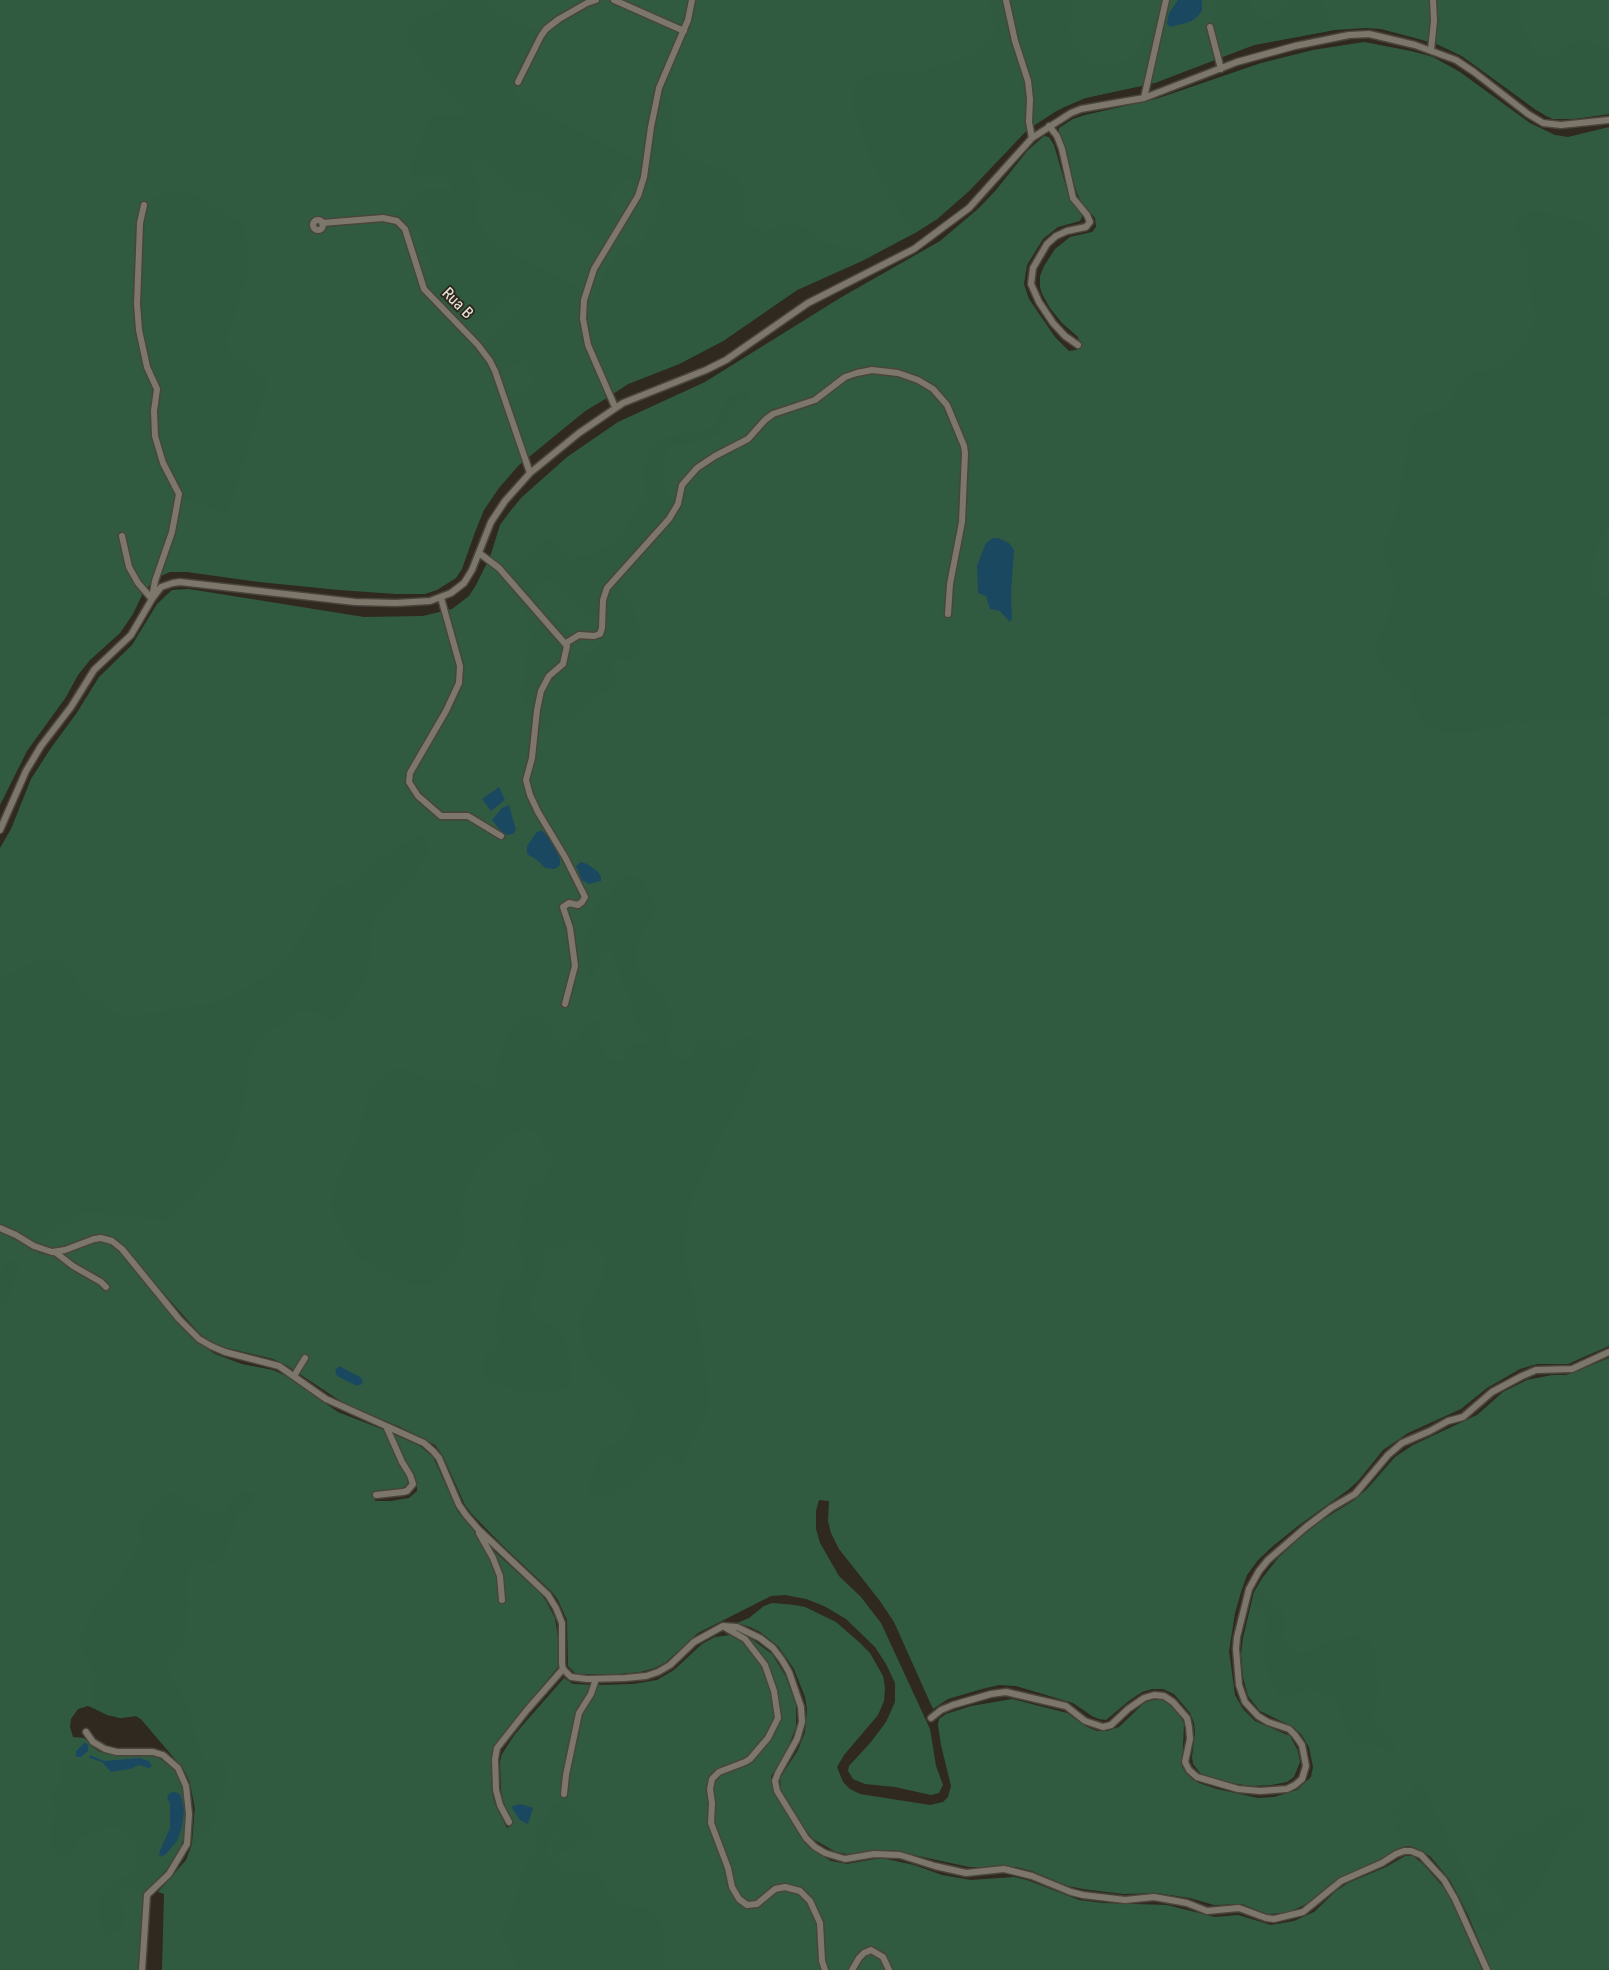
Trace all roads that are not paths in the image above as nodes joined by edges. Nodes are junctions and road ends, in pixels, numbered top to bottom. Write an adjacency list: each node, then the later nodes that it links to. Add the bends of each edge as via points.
1 (596, 0): 11 (street, via 546,29)
2 (614, 0): 8 (street)
3 (692, 0): 8 (street)
4 (1006, 0): 15 (street, via 1028,81)
5 (1166, 0): 12 (street)
6 (1433, 0): 9 (street)
7 (1210, 27): 10 (street)
8 (684, 31): 19 (street, via 659,88 638,196 594,270 584,300 583,319 588,345)
9 (1431, 50): 10 (street, via 1380,36 1359,34 1295,46); 13 (street, via 1456,60 1543,123 1561,125)
10 (1221, 69): 12 (street)
11 (518, 82)
12 (1144, 98): 14 (street, via 1081,109)
13 (1609, 120)
14 (1049, 126): 15 (street); 18 (street, via 1062,149 1073,198 1090,222 1086,227 1062,233 1047,244 1033,268 1031,284 1053,323)
15 (1032, 138): 19 (street, via 969,208 921,244 808,303 726,360)
16 (144, 206): 24 (street, via 140,223 139,330 147,367 157,389 154,419 158,446 178,494 172,532)
17 (322, 223): 20 (street, Rua B, via 383,218 397,221 405,229 424,289 490,361)
18 (1078, 345)
19 (615, 408): 20 (street)
20 (530, 473): 22 (street, via 497,512)
21 (122, 536): 24 (street, via 129,567)
22 (479, 553): 23 (street, via 464,582); 26 (street, via 499,568)
23 (441, 598): 24 (street, via 410,604 355,602 180,582 161,588); 28 (street, via 460,674 455,693 410,773 411,787 443,817 468,816)
24 (152, 599): 27 (street, via 131,635 94,670 71,707 40,746)
25 (948, 614): 26 (street, via 950,584 962,522 964,446 948,404 933,389 898,373 872,370 845,377 815,400 773,414 748,439 697,468 682,485 678,504 669,519 607,588 600,634 579,635)
26 (566, 643): 29 (street, via 563,664 549,676 542,691 526,780 538,812 585,897 578,905 569,903 563,907 570,928 575,966)
27 (0, 830)
28 (501, 836)
29 (565, 1004)
30 (0, 1228): 31 (street, via 34,1246)
31 (54, 1252): 32 (street); 35 (street, via 94,1239 112,1241 200,1339 225,1352 279,1366)
32 (106, 1287)
33 (1609, 1352): 43 (street, via 1572,1369 1536,1370 1522,1376 1492,1392 1462,1417 1402,1444 1388,1455 1355,1494 1306,1527 1259,1571 1249,1589 1237,1637 1239,1685 1241,1694 1258,1716 1289,1729 1302,1745 1306,1766 1302,1779 1295,1785 1287,1789 1260,1791 1238,1789 1197,1777 1186,1762 1190,1739 1187,1718 1164,1696 1144,1698 1112,1725 1103,1727 1085,1721 1066,1706 1006,1692 952,1705)
34 (305, 1358): 35 (street)
35 (294, 1376): 36 (street, via 344,1409)
36 (386, 1426): 37 (street, via 413,1484 408,1491); 38 (street, via 424,1443 433,1451 459,1505)
37 (376, 1495)
38 (478, 1529): 39 (street, via 500,1576); 41 (street, via 543,1590 556,1608 562,1623)
39 (502, 1600)
40 (723, 1626): 42 (street, via 694,1642 658,1672 646,1676); 48 (street, via 745,1639 765,1665 774,1691 778,1718 768,1738 750,1759 719,1772 712,1779 711,1822 733,1892 743,1902 757,1904 775,1889 785,1887 800,1891 810,1901 820,1923 822,1961); 51 (street, via 737,1627 760,1638 773,1648 789,1672 801,1707 802,1722 797,1740 775,1781 777,1791 806,1838 833,1856 845,1859 874,1854 900,1855 966,1873 1004,1869 1083,1895 1126,1900 1154,1897 1187,1903 1207,1911 1240,1908 1274,1919 1303,1912 1341,1881 1382,1864 1396,1854 1411,1851 1421,1855 1448,1886)
41 (563, 1669): 42 (street, via 572,1678); 46 (street, via 497,1748 496,1790)
42 (596, 1679): 45 (street, via 591,1694 578,1713)
43 (931, 1718)
44 (86, 1732): 47 (street, via 95,1744 109,1751 163,1755 178,1768 186,1786 189,1814 187,1844 169,1874 147,1895)
45 (564, 1794)
46 (509, 1822)
47 (142, 1970)
48 (826, 1970)
49 (852, 1970): 50 (street, via 859,1958 871,1950 883,1957)
50 (889, 1970)
51 (1487, 1970)

